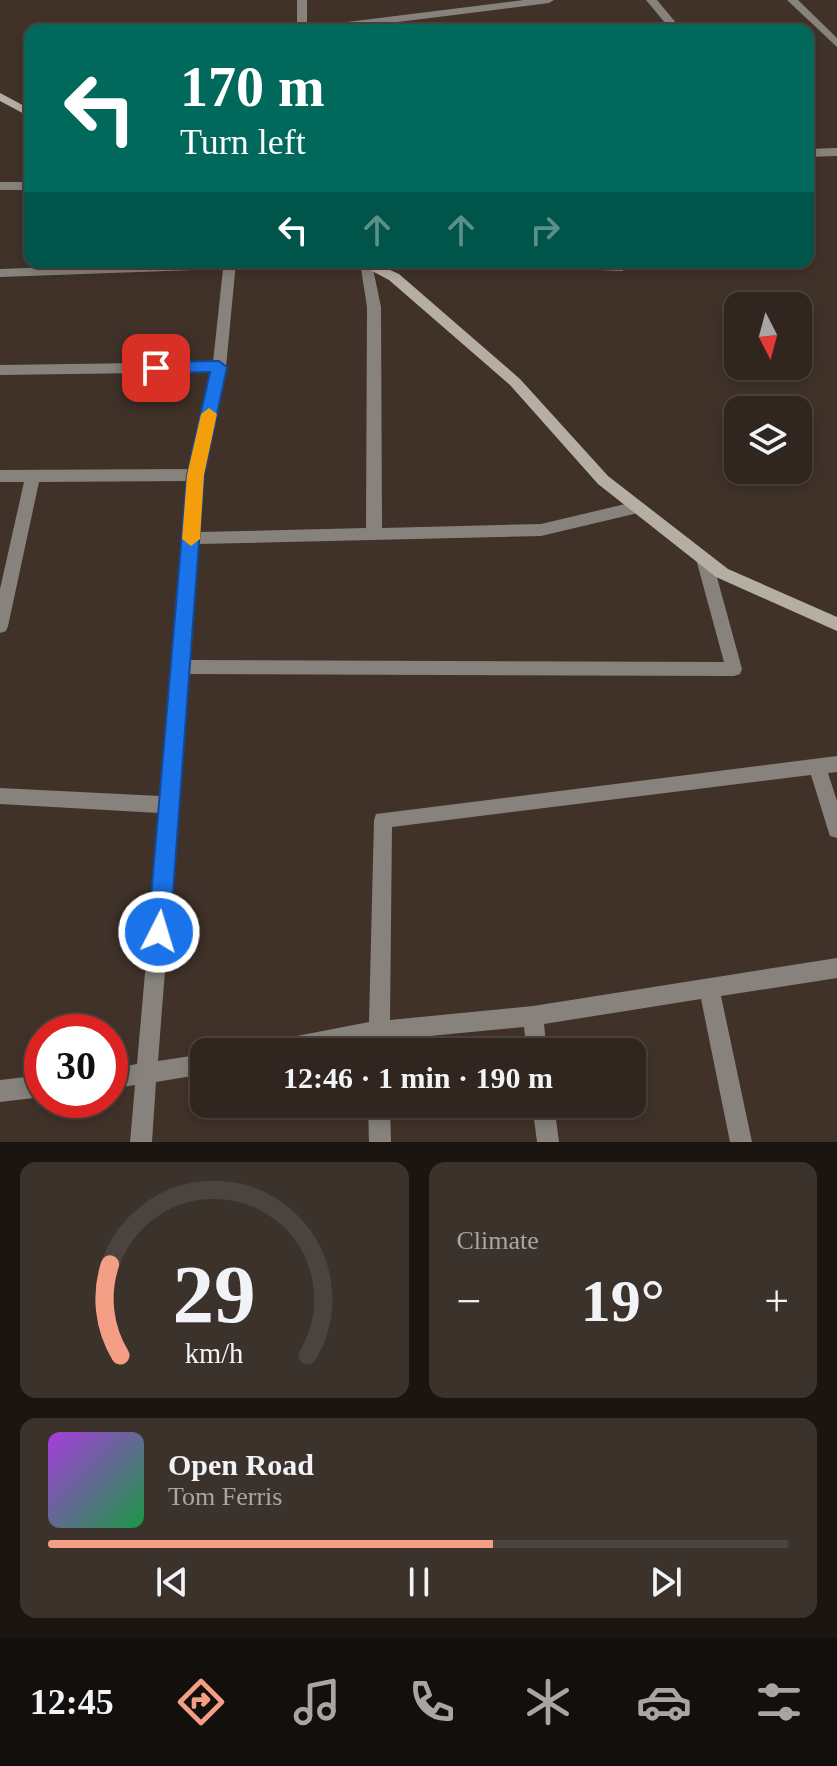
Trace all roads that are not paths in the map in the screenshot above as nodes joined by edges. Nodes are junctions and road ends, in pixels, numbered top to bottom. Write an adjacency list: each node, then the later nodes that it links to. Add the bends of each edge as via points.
1 (302, 0): 6 (street)
2 (549, 0): 5 (street)
3 (651, 0): 9 (street)
4 (792, 0): 10 (street)
5 (434, 15): 7 (street); 8 (street)
6 (302, 24)
7 (358, 24)
8 (434, 24)
9 (672, 24)
10 (837, 44)
11 (0, 96): 12 (street)
12 (24, 110)
13 (837, 152): 14 (street)
14 (814, 153)
15 (0, 186): 16 (street)
16 (24, 186)
17 (115, 268): 21 (street)
18 (229, 268): 22 (street)
19 (364, 268): 28 (street, via 374,307)
20 (374, 268): 27 (street, via 394,277 515,382 603,480)
21 (0, 273)
22 (219, 367): 23 (street); 24 (street)
23 (0, 370)
24 (196, 475): 26 (street); 29 (street)
25 (0, 476): 26 (street)
26 (33, 476): 32 (street)
27 (638, 507): 28 (street, via 541,530); 30 (street)
28 (374, 531): 29 (street)
29 (191, 538): 33 (street)
30 (704, 559): 31 (street, via 722,573); 33 (street, via 734,669)
31 (837, 624)
32 (0, 626)
33 (181, 667): 37 (street)
34 (837, 764): 35 (street)
35 (817, 767): 38 (street); 42 (street, via 383,820)
36 (0, 796): 37 (street)
37 (170, 805): 46 (street)
38 (837, 830)
39 (837, 968): 40 (street)
40 (709, 988): 41 (street); 55 (street)
41 (533, 1016): 43 (street); 44 (street)
42 (378, 1038)
43 (397, 1038)
44 (535, 1038)
45 (190, 1066): 46 (street)
46 (147, 1074): 47 (street); 52 (street)
47 (128, 1077)
48 (24, 1088): 49 (street)
49 (0, 1091)
50 (379, 1118): 53 (street)
51 (545, 1118): 54 (street)
52 (141, 1142)
53 (380, 1142)
54 (548, 1142)
55 (741, 1142)

